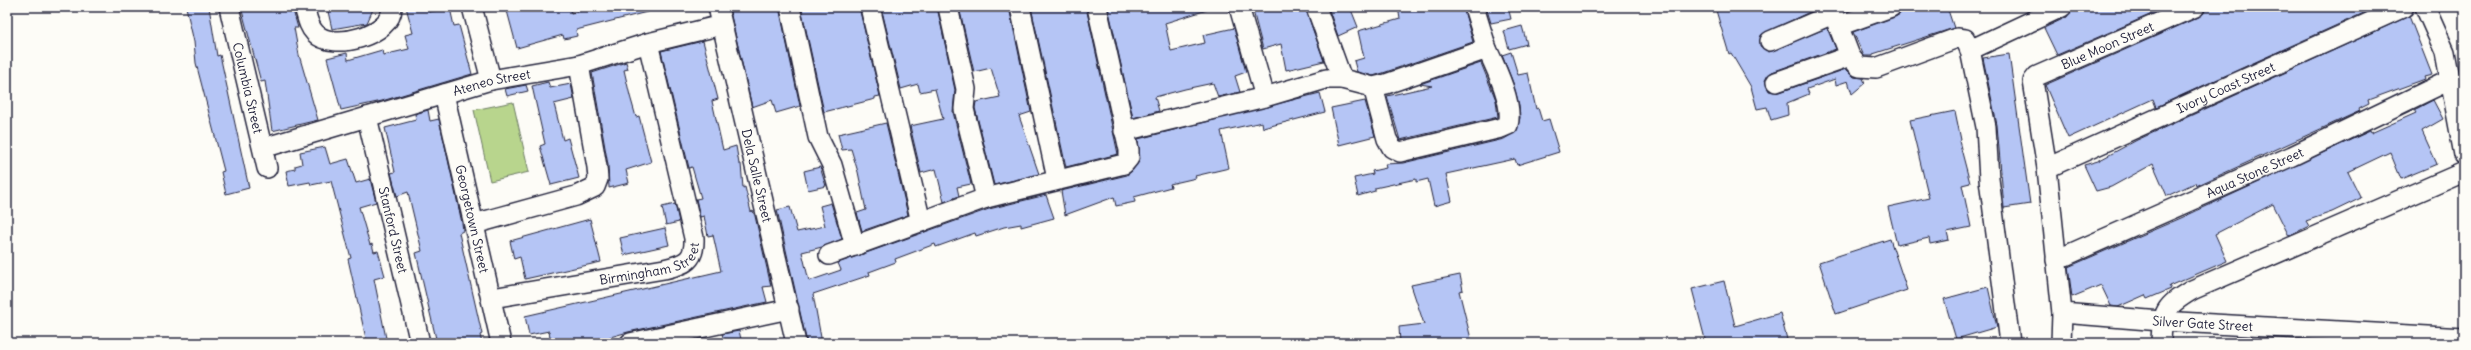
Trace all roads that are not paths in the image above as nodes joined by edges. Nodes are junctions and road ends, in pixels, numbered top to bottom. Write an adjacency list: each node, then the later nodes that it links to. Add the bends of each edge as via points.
1 (229, 7): 36 (street, Columbia Street)
2 (304, 7): 3 (street, via 315,33 334,41 364,35 382,28 389,21)
3 (392, 7)
4 (472, 7): 28 (street)
5 (718, 7): 20 (street, Dela Salle Street)
6 (790, 7): 45 (street, via 818,137 832,165)
7 (870, 7): 43 (street)
8 (948, 7): 42 (street, via 966,89 964,109)
9 (1020, 7): 41 (street)
10 (1097, 7): 35 (street)
11 (1238, 7): 33 (street)
12 (1316, 7): 27 (street)
13 (1474, 7): 23 (street)
14 (1891, 7): 19 (street)
15 (2062, 7): 24 (street)
16 (2194, 7): 39 (street, Blue Moon Street, via 2037,76 2033,81)
17 (2404, 7): 39 (street, Ivory Coast Street)
18 (2425, 7): 29 (street, via 2445,52)
19 (1834, 16): 21 (street); 25 (street)
20 (722, 25): 22 (street, Ateneo Street); 49 (street, Dela Salle Street)
21 (1770, 41)
22 (648, 43): 26 (street, Ateneo Street); 48 (street, Birmingham Street, via 694,238 694,251 689,259 664,269)
23 (1487, 49): 31 (street); 31 (street, via 1511,116 1508,125 1501,128 1400,152 1392,148 1387,139)
24 (1970, 50): 25 (street, via 1965,39 1961,38 1876,68 1859,67); 57 (street, via 1986,127)
25 (1850, 56): 30 (street)
26 (579, 65): 28 (street, Ateneo Street); 44 (street, via 597,167 598,179 595,187 576,196)
27 (1342, 79): 31 (street); 33 (street, via 1326,78)
28 (491, 80): 32 (street, Ateneo Street)
29 (2450, 80): 37 (street); 47 (street, Aqua Stone Street, via 2292,156)
30 (1776, 82)
31 (1373, 87)
32 (444, 94): 34 (street, Ateneo Street); 44 (street, Georgetown Street)
33 (1266, 97): 35 (street)
34 (367, 117): 36 (street, Ateneo Street); 53 (street, Stanford Street)
35 (1124, 131): 41 (street, via 1129,150 1129,158 1124,164)
36 (263, 148): 38 (street, Columbia Street)
37 (2464, 155)
38 (267, 168)
39 (2047, 168): 47 (street)
40 (2464, 172): 51 (street, via 2192,290 2171,303)
41 (1057, 179): 42 (street)
42 (986, 198): 43 (street)
43 (921, 222): 45 (street)
44 (474, 224): 48 (street, Georgetown Street)
45 (855, 246): 46 (street)
46 (829, 255)
47 (2056, 260): 50 (street)
48 (492, 298): 54 (street, Georgetown Street)
49 (789, 309): 55 (street); 56 (street, Dela Salle Street)
50 (2062, 313): 51 (street, Silver Gate Street); 58 (street)
51 (2162, 321): 52 (street, Silver Gate Street); 59 (street)
52 (2464, 338)
53 (420, 343)
54 (501, 343)
55 (630, 343)
56 (796, 343)
57 (2010, 343)
58 (2061, 343)
59 (2161, 343)

